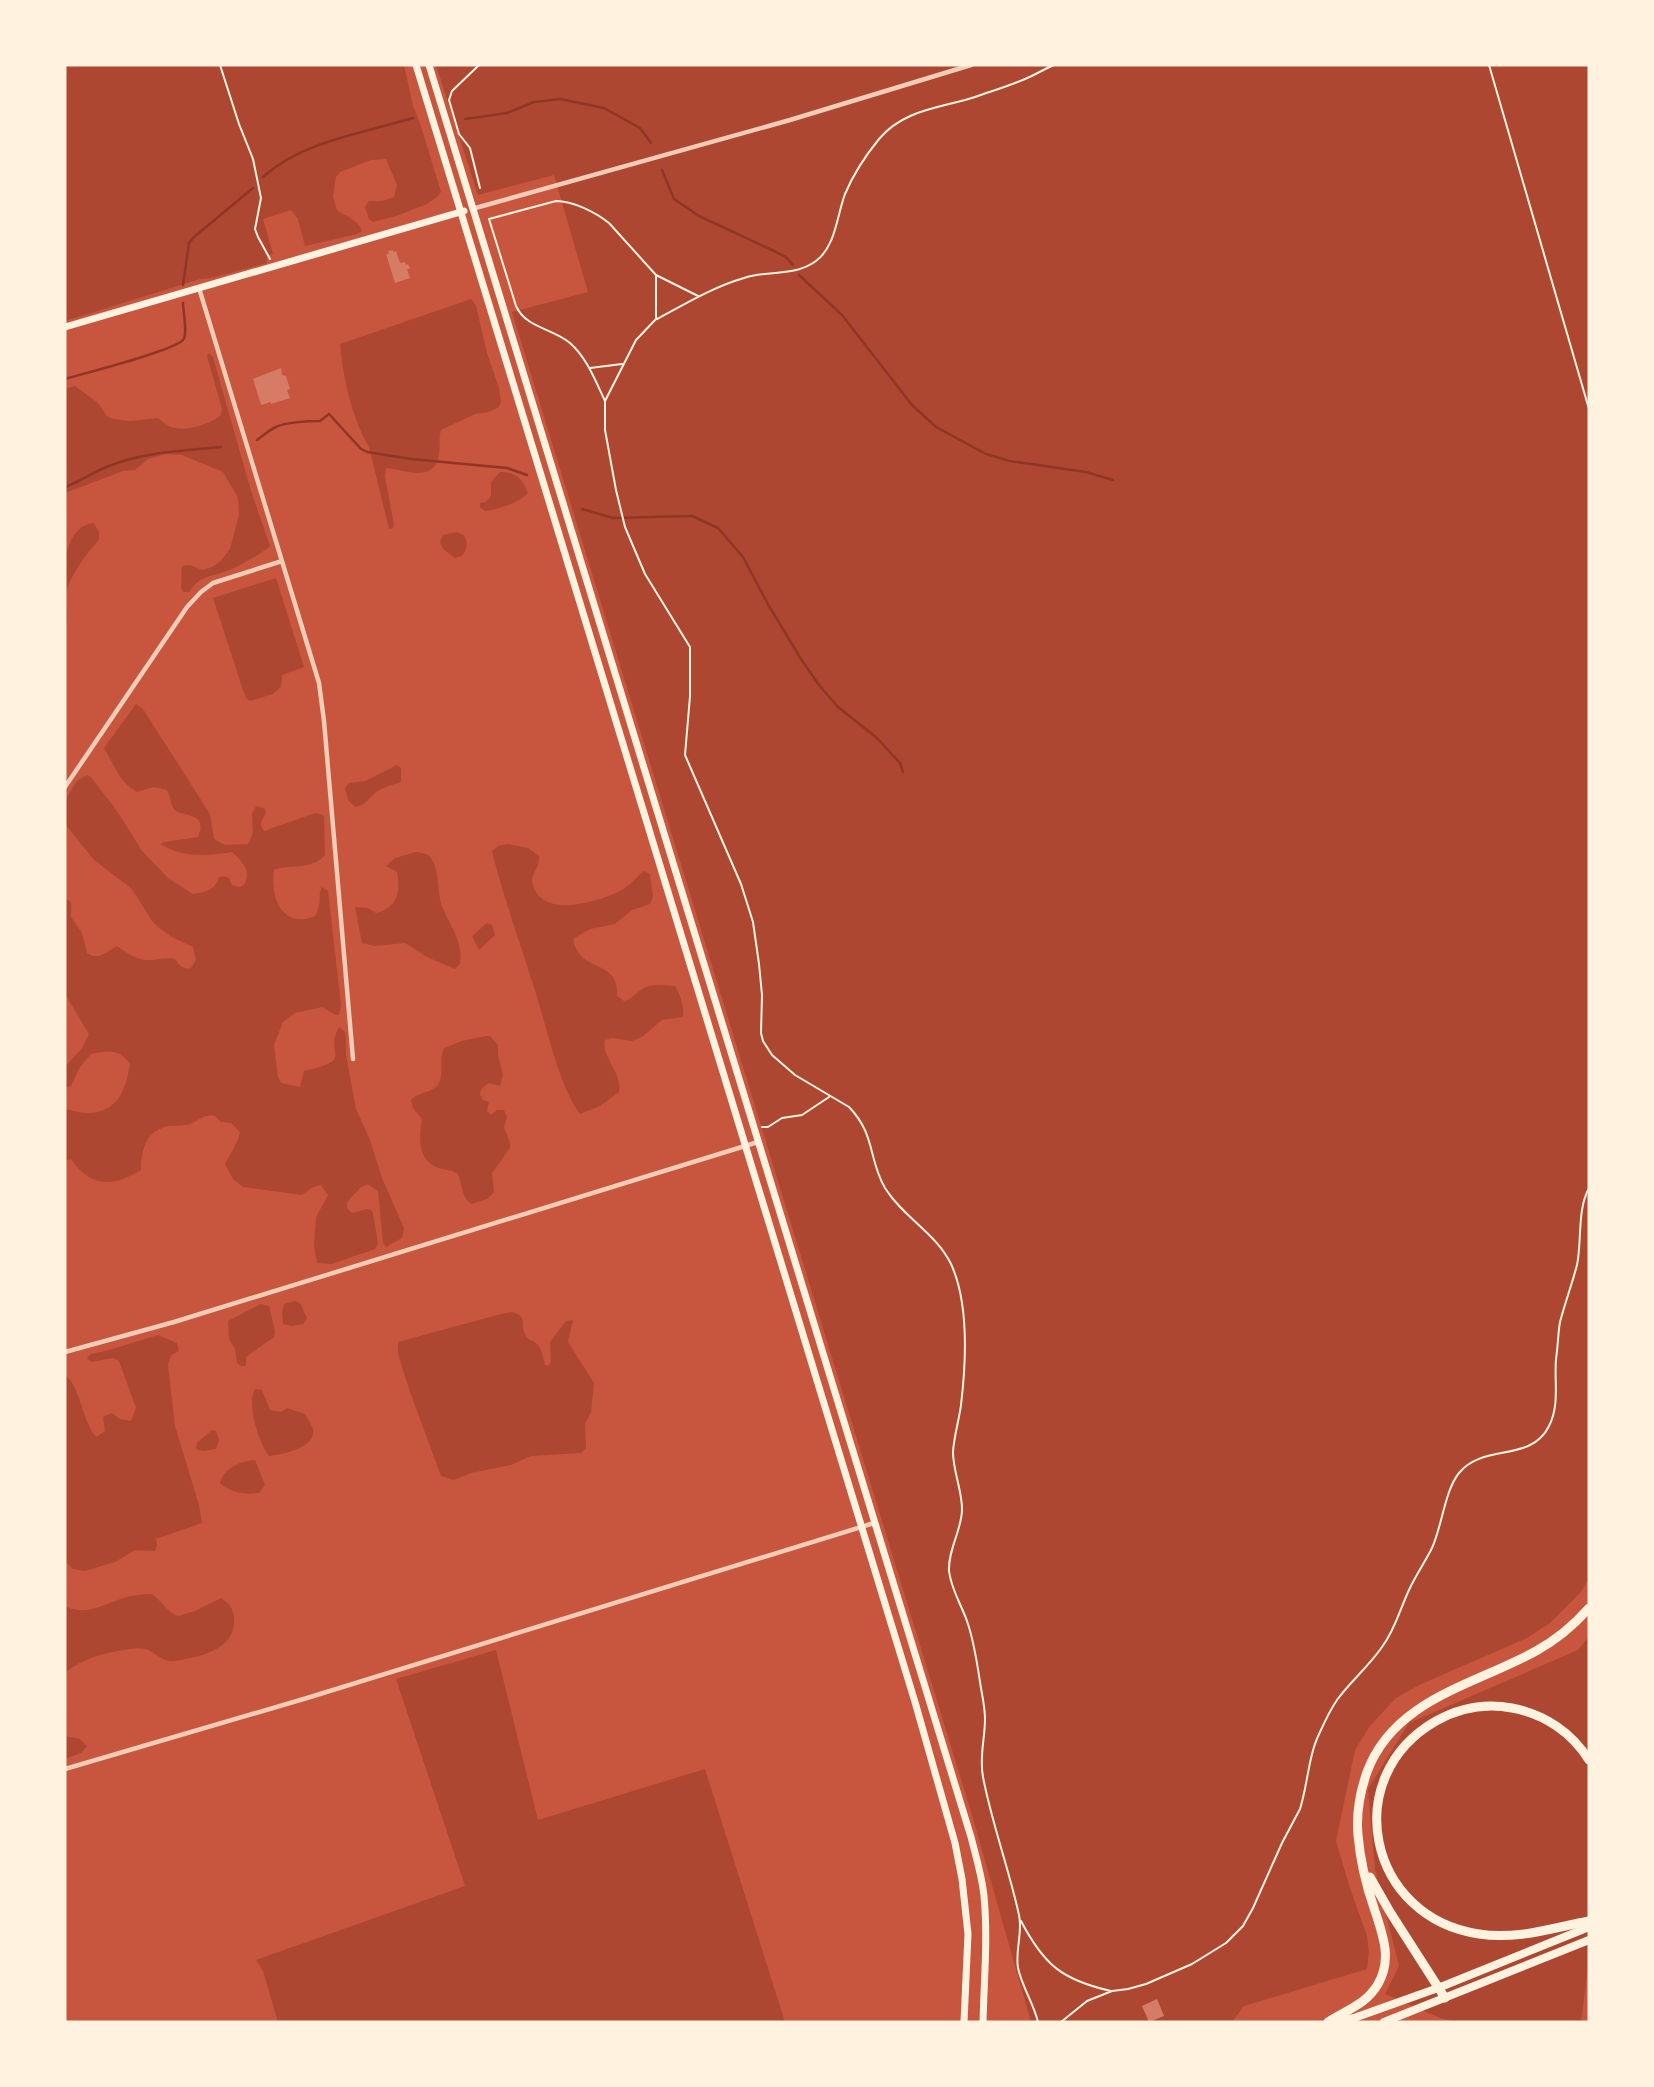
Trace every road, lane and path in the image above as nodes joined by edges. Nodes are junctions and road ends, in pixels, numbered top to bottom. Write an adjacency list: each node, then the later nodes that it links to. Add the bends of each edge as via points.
1 (220, 65): 11 (path, via 254,163 261,198 255,229)
2 (416, 65): 10 (main road)
3 (429, 65): 9 (main road)
4 (479, 65): 8 (path, via 449,100 460,134 470,148)
5 (971, 65): 9 (street)
6 (1054, 65): 14 (path, via 999,89 913,114 892,127 846,191 829,245 818,259 797,270 742,278)
7 (1489, 65): 20 (path)
8 (480, 188)
9 (472, 209): 10 (main road); 26 (main road)
10 (461, 212): 13 (main road); 27 (main road)
11 (271, 261)
12 (656, 275): 14 (path); 15 (path); 18 (path, via 609,223 564,201 489,219 521,316 568,342)
13 (199, 287): 16 (main road); 21 (street)
14 (698, 297): 15 (path)
15 (656, 320): 17 (path, via 636,340)
16 (65, 327)
17 (623, 363): 18 (path); 19 (path)
18 (590, 368): 19 (path)
19 (605, 401): 24 (path, via 605,430 625,527 645,574 690,647 685,755 745,893 757,942 763,1041 795,1075)
20 (1589, 409)
21 (282, 561): 22 (street, via 201,592); 23 (street, via 320,691)
22 (65, 787)
23 (354, 1059)
24 (830, 1096): 25 (path, via 802,1115); 36 (path, via 849,1107 862,1123 886,1188 946,1256 959,1288 964,1360 953,1450 962,1509 949,1570 971,1633 984,1707 983,1776)
25 (761, 1127)
26 (758, 1142): 27 (street); 30 (main road)
27 (746, 1146): 29 (street); 31 (main road)
28 (1589, 1188): 40 (path, via 1576,1266 1560,1324 1557,1402 1547,1431 1525,1448 1468,1464 1454,1480 1433,1546 1391,1633 1338,1700 1319,1734 1300,1809 1243,1926 1192,1964 1141,1985)
29 (65, 1352)
30 (875, 1522): 31 (street); 43 (main road, via 981,1878 986,1931)
31 (861, 1527): 34 (street); 42 (main road, via 960,1863 968,1934)
32 (1589, 1608): 35 (highway, via 1534,1652 1434,1698 1395,1728 1375,1753 1361,1790 1358,1833)
33 (1589, 1760): 37 (highway, via 1568,1735 1534,1713 1504,1706 1463,1709 1425,1727 1394,1760 1383,1784 1377,1830 1390,1875 1404,1896 1433,1920 1464,1932 1498,1936)
34 (65, 1769)
35 (1362, 1859): 39 (highway); 46 (highway, via 1385,1940 1386,1961 1366,2000)
36 (1020, 1920): 40 (path, via 1048,1963 1081,1982); 44 (path, via 1018,1964)
37 (1587, 1924): 39 (highway)
38 (1587, 1941): 41 (highway)
39 (1438, 1988): 41 (highway); 46 (highway)
40 (1112, 1991): 45 (path)
41 (1445, 1998): 47 (highway)
42 (964, 2022)
43 (983, 2022)
44 (1038, 2022)
45 (1061, 2022)
46 (1330, 2022)
47 (1384, 2022)

